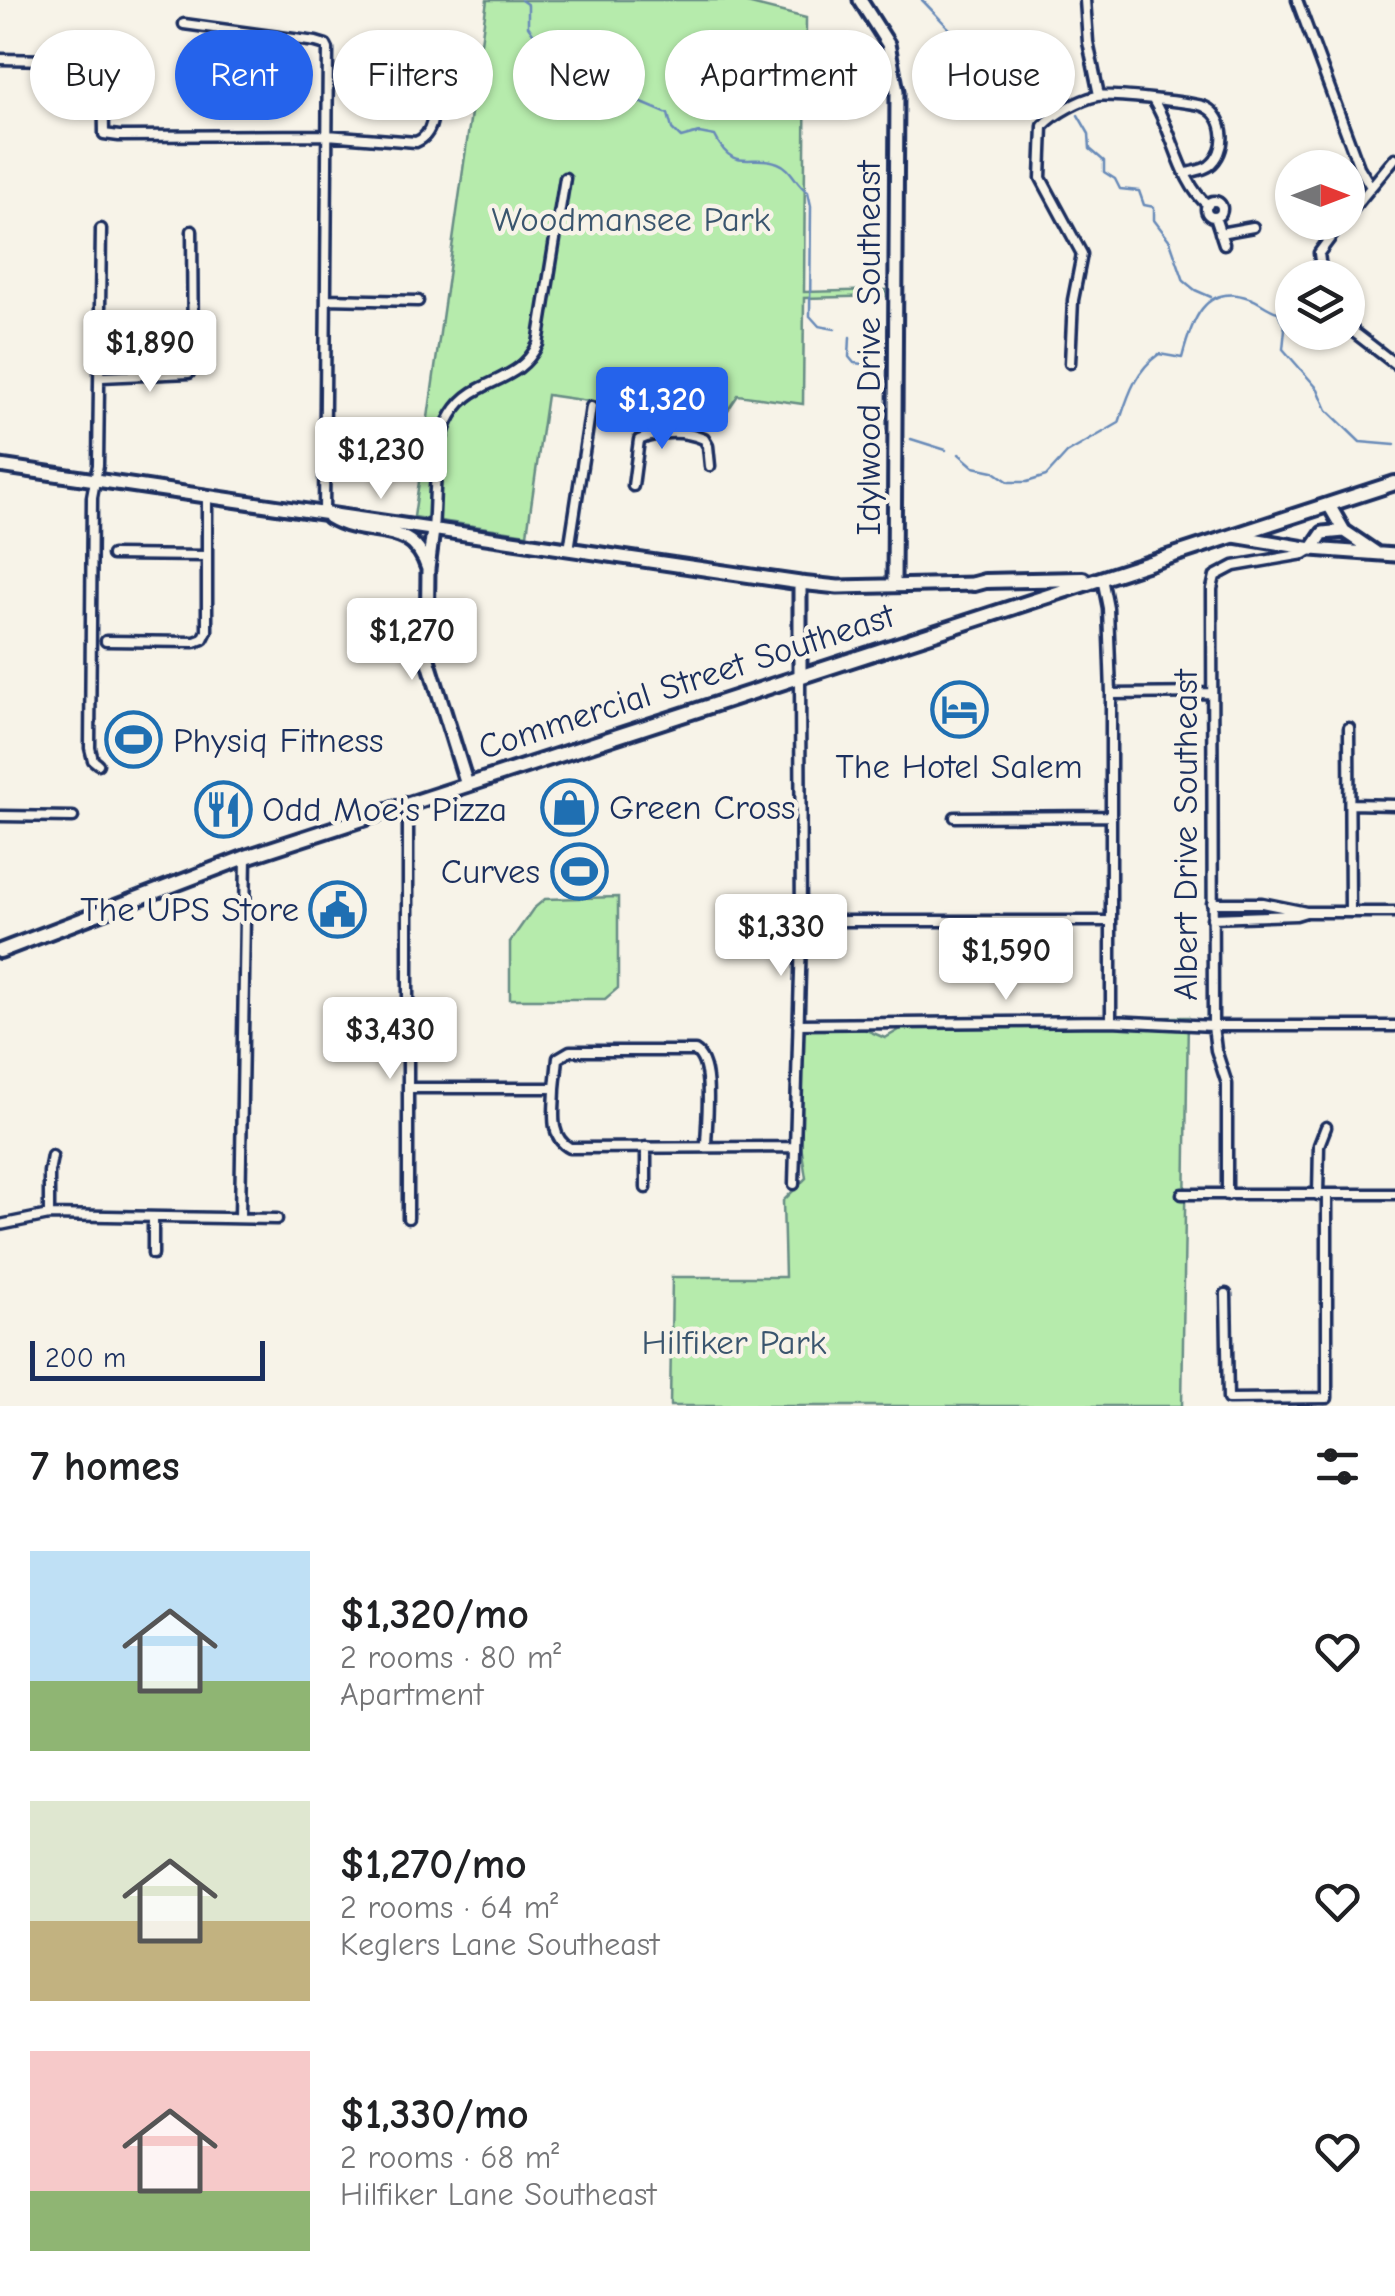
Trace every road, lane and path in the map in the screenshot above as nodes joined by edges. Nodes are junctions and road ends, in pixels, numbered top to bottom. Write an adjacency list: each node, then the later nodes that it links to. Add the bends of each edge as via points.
1 (860, 0): 47 (main road, Idylwood Drive Southeast, via 888,44 896,90)
2 (1085, 0): 6 (street)
3 (1297, 0): 13 (street, via 1358,168)
4 (184, 24): 9 (street, via 326,45)
5 (0, 59): 9 (street, via 103,61 104,134)
6 (1099, 95): 7 (street); 23 (street, via 1054,116 1041,130 1042,178 1082,254)
7 (1153, 100): 11 (street); 11 (street, via 1203,105 1220,121 1218,156)
8 (431, 120): 9 (street, via 424,140)
9 (327, 134): 20 (street)
10 (1395, 158): 13 (street)
11 (1187, 173): 18 (street)
12 (565, 178): 35 (street, via 541,336 526,363 471,394 452,419 436,463)
13 (1371, 187): 14 (street)
14 (1365, 194)
15 (1253, 227): 18 (street)
16 (101, 229): 25 (street)
17 (192, 231): 25 (street, via 189,373)
18 (1220, 233): 19 (street)
19 (1224, 244)
20 (326, 299): 21 (street); 34 (street)
21 (418, 301)
22 (1365, 340): 24 (street)
23 (1070, 363)
24 (1395, 364)
25 (100, 377): 29 (street)
26 (590, 407): 39 (street)
27 (0, 466): 29 (main road)
28 (710, 466): 31 (street, via 704,439 674,432 646,437 639,440)
29 (96, 480): 32 (main road); 54 (street, via 90,748)
30 (1395, 484): 33 (main road, Commercial Street Southeast)
31 (632, 486)
32 (207, 497): 34 (main road); 43 (street)
33 (1330, 505): 36 (main road); 37 (main road, Commercial Street Southeast)
34 (324, 514): 35 (main road); 44 (main road, via 347,528 410,539)
35 (433, 530): 39 (main road); 44 (main road)
36 (1344, 530): 38 (main road, via 1324,533); 40 (main road)
37 (1234, 536): 38 (main road); 45 (main road, Commercial Street Southeast)
38 (1312, 549): 40 (main road); 51 (street, Albert Drive Southeast, via 1215,576)
39 (570, 550): 46 (main road)
40 (1376, 552): 42 (main road)
41 (112, 555): 43 (street)
42 (1395, 555)
43 (206, 556): 49 (street, via 203,639)
44 (428, 569): 55 (main road, via 428,664)
45 (1099, 579): 48 (main road); 50 (main road, Commercial Street Southeast); 52 (street, via 1108,608)
46 (800, 584): 47 (main road); 50 (main road)
47 (894, 584): 48 (main road)
48 (974, 584)
49 (106, 641)
50 (800, 675): 55 (main road, Commercial Street Southeast); 69 (street)
51 (1212, 692): 52 (street); 64 (street, Albert Drive Southeast)
52 (1111, 694): 60 (street)
53 (1349, 728): 57 (street)
54 (98, 764)
55 (467, 784): 56 (main road, Commercial Street Southeast)
56 (408, 804): 63 (main road, Commercial Street Southeast); 76 (street)
57 (1350, 804): 58 (street); 66 (street)
58 (1395, 804)
59 (0, 816): 61 (street)
60 (1110, 816): 62 (street); 70 (street)
61 (73, 817)
62 (955, 817)
63 (246, 857): 71 (main road, Commercial Street Southeast); 90 (street)
64 (1212, 903): 65 (street); 68 (street, Albert Drive Southeast)
65 (1306, 912): 66 (street); 68 (street)
66 (1350, 912): 67 (street)
67 (1395, 912)
68 (1212, 918): 74 (street, Albert Drive Southeast)
69 (801, 921): 70 (street); 73 (street)
70 (1110, 921): 72 (street)
71 (0, 950)
72 (1111, 1022): 73 (street); 74 (street)
73 (798, 1024): 81 (street)
74 (1214, 1026): 75 (street); 87 (street, Albert Drive Southeast, via 1227,1084)
75 (1395, 1026)
76 (408, 1088): 77 (street); 92 (street)
77 (554, 1088): 79 (street, via 555,1134 563,1145); 80 (street, via 558,1058 570,1051 695,1051 707,1066)
78 (1326, 1127): 88 (street, via 1319,1145)
79 (646, 1147): 80 (street); 84 (street)
80 (706, 1147): 81 (street)
81 (795, 1147): 83 (street)
82 (52, 1156): 89 (street)
83 (794, 1184)
84 (646, 1188)
85 (1182, 1194): 87 (street)
86 (1395, 1194): 88 (street)
87 (1227, 1195): 88 (street)
88 (1322, 1195): 96 (street, via 1327,1398 1228,1399)
89 (49, 1216): 91 (street); 94 (street)
90 (240, 1217): 91 (street); 93 (street)
91 (153, 1218): 95 (street)
92 (408, 1218)
93 (277, 1220)
94 (0, 1225)
95 (153, 1254)
96 (1226, 1294)

